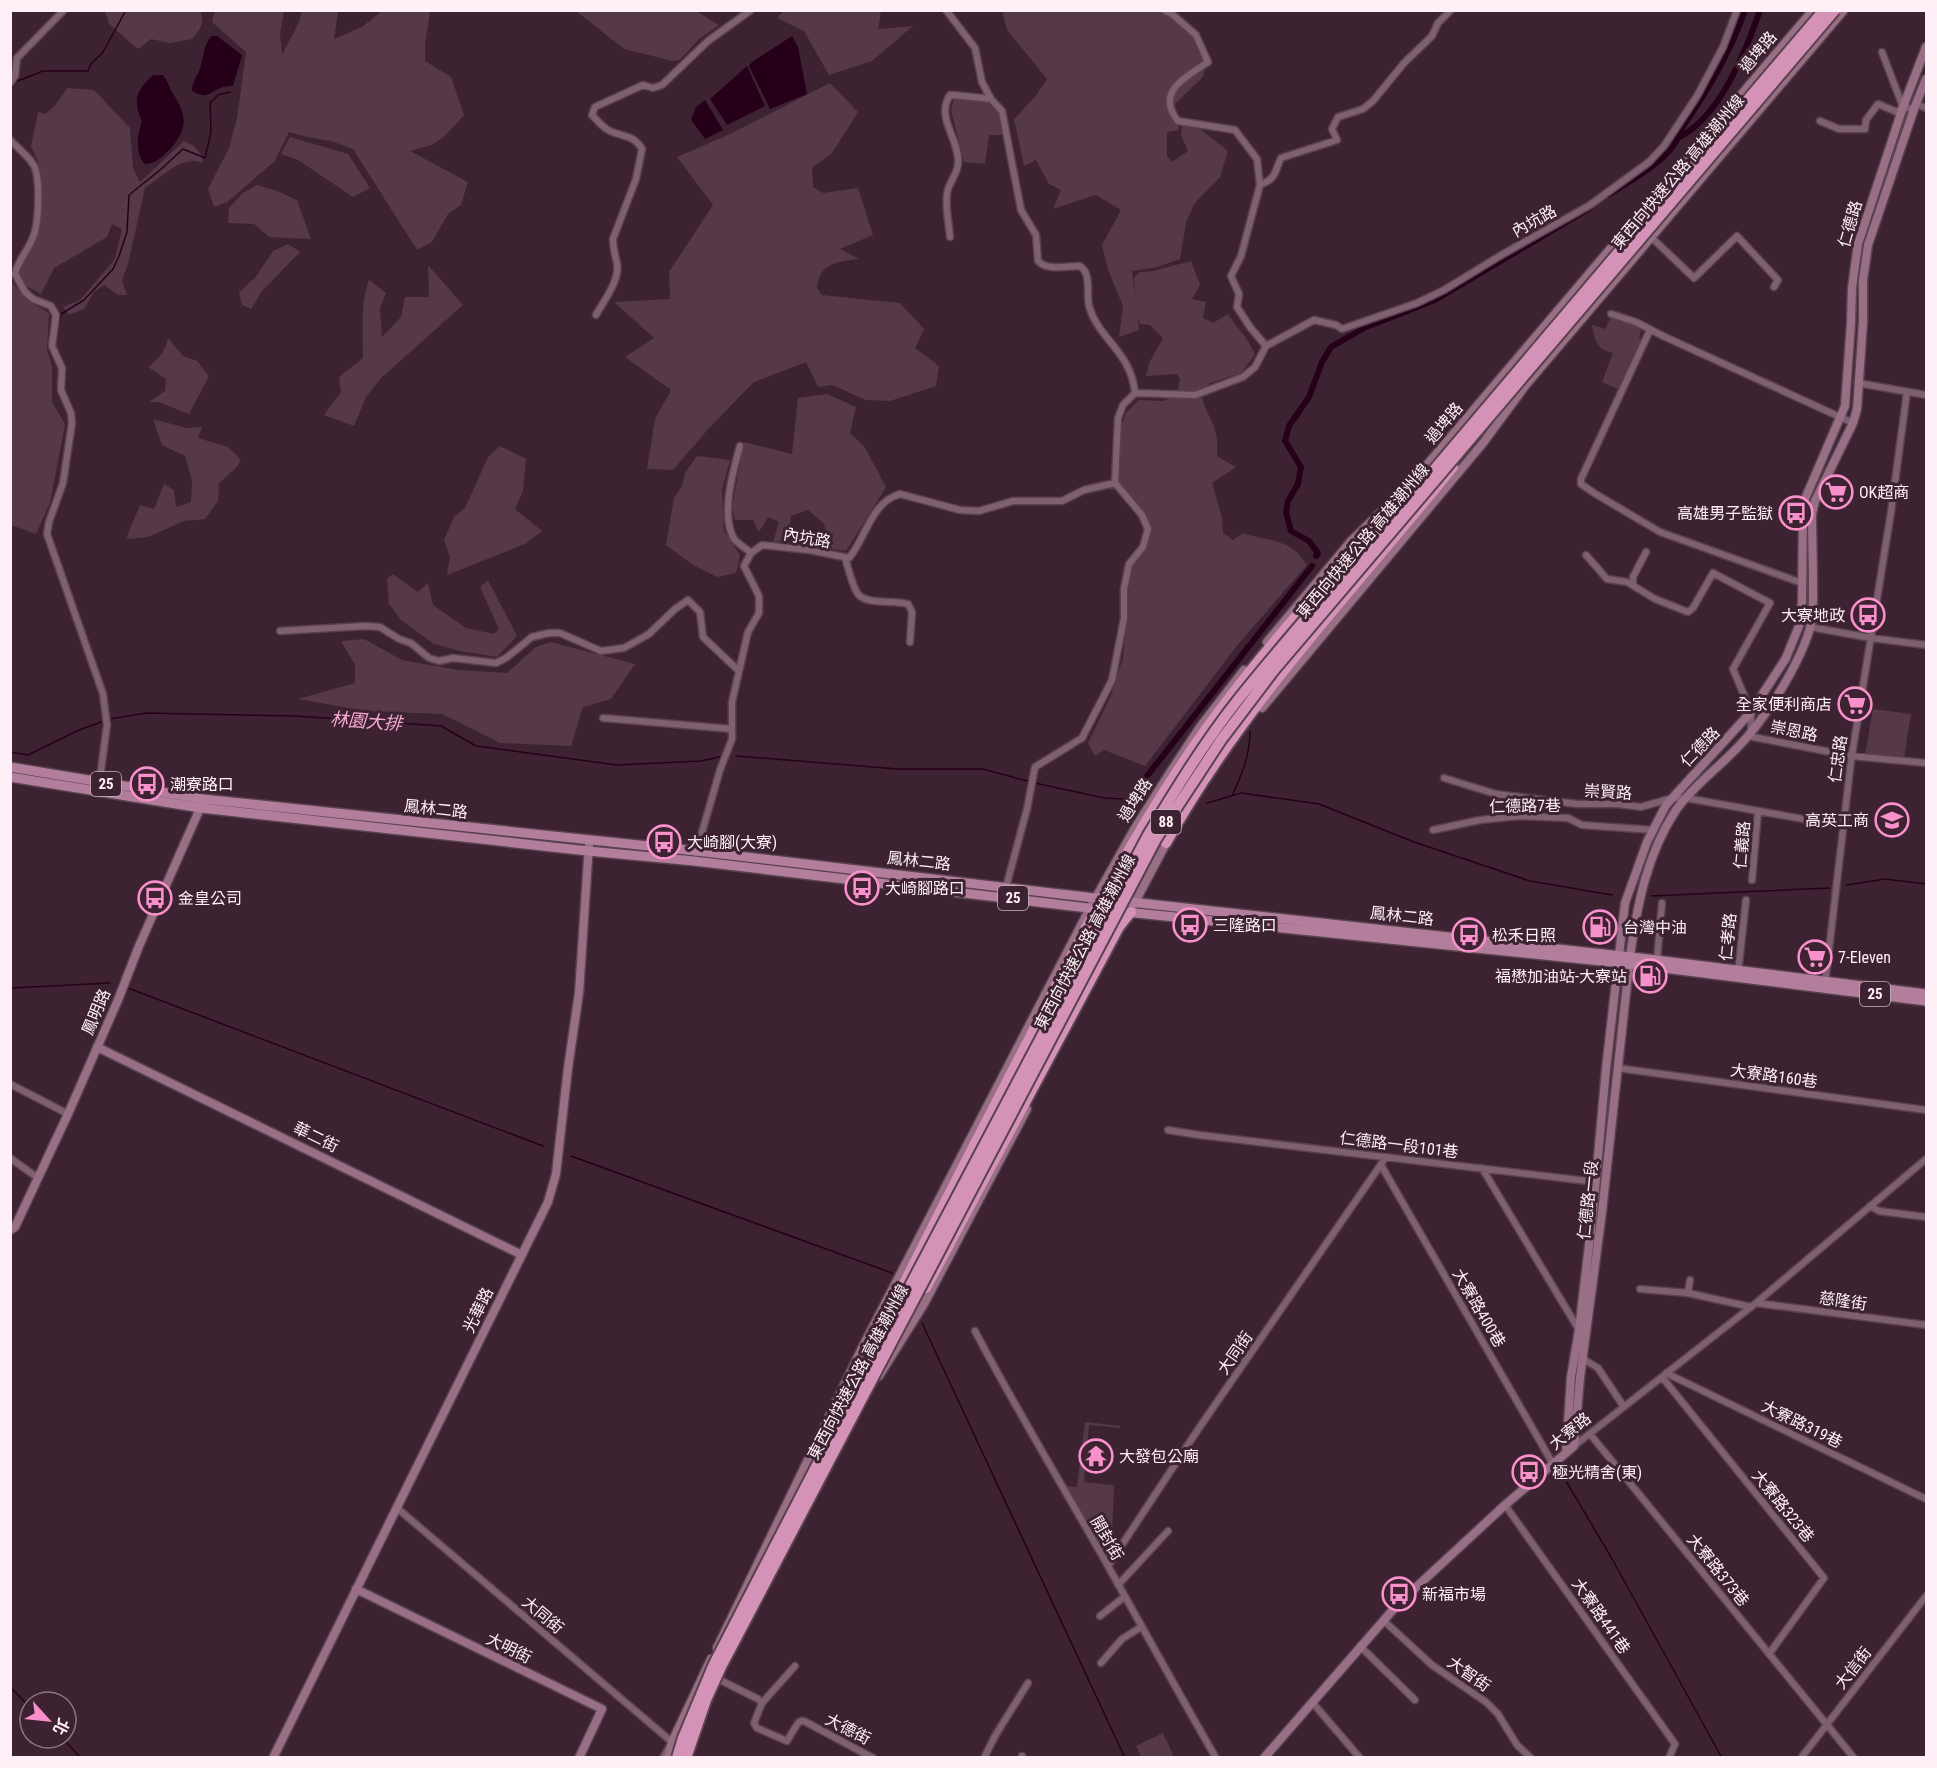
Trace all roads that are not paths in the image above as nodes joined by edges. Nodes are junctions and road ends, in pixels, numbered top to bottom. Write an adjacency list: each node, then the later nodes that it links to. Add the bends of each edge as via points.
1 (64, 10): 14 (street, via 17,58)
2 (751, 10): 26 (street, via 708,41 662,85 642,85 595,107 592,115 609,131 630,137 642,149 636,178 612,239 617,276)
3 (946, 10): 15 (street, via 975,48 982,82)
4 (1164, 10): 21 (street, via 1196,35 1208,62 1181,79 1170,95 1172,113 1178,121 1234,130 1257,159)
5 (1451, 10): 21 (street, via 1373,101 1363,109 1338,117 1332,129 1336,140 1281,158 1276,174)
6 (1737, 10): 28 (street, 內坑路, via 1723,47 1675,130 1658,155 1620,184 1417,303 1342,329 1314,320)
7 (1813, 10): 76 (street, 過埤路, via 1461,426 1414,480 1351,541 1237,679 1200,727 1135,828)
8 (1824, 10): 38 (highway, 東西向快速公路 高雄潮州線 / 88, bridge)
9 (1835, 10): 29 (highway, 東西向快速公路 高雄潮州線 / 88, bridge)
10 (1844, 10): 23 (street)
11 (1926, 48): 16 (street, 仁德路)
12 (1882, 52): 16 (street)
13 (1926, 79): 17 (street, 仁德路)
14 (10, 83)
15 (991, 99): 22 (street, via 950,95 946,101 945,115 958,164 947,194); 32 (street, via 1002,111 1021,210 1036,235 1038,261 1048,267 1084,268 1089,306 1131,372)
16 (1903, 107): 17 (street); 19 (street, via 1897,112 1878,104 1866,120 1865,129 1839,129); 34 (street, 仁德路, via 1858,244)
17 (1915, 107): 18 (street); 30 (street, 仁德路, via 1868,244)
18 (1926, 108)
19 (1820, 121)
20 (10, 140): 60 (street, via 34,165 37,184 36,231 17,263 15,274 25,292 51,306 56,315 52,346 62,368 61,390 71,413 63,483 47,534 101,683 107,725)
21 (1260, 185): 28 (street, via 1241,256 1231,276 1239,294 1237,307)
22 (950, 237)
23 (1652, 237): 24 (street, via 1694,279 1737,236 1778,279); 69 (street, via 1284,679 1231,747)
24 (1774, 287)
25 (1611, 314): 27 (street)
26 (596, 315)
27 (1650, 330): 34 (street); 43 (street, via 1581,484 1660,532)
28 (1266, 346): 32 (street, 內坑路, via 1255,367 1243,377 1195,395)
29 (1519, 382): 69 (highway, bridge, via 1431,495 1280,675 1193,795); 112 (highway, 東西向快速公路 高雄潮州線 / 88, bridge, via 1274,670 1191,783 1156,839)
30 (1858, 383): 31 (street); 35 (street, 仁德路)
31 (1907, 392): 33 (street); 47 (street, 仁忠路)
32 (1135, 393): 37 (street, via 1123,405 1118,418)
33 (1926, 395)
34 (1841, 418): 35 (street); 43 (street, 仁德路, via 1805,499)
35 (1853, 423): 45 (street, 仁德路, via 1812,514)
36 (740, 446): 40 (street, via 728,511 733,538)
37 (1115, 483): 42 (street, 內坑路, via 1084,490 1062,501 1013,501 979,511 894,495 870,521 858,548); 74 (street, via 1142,515 1148,529 1143,547 1129,564 1112,680 1083,738 1035,767)
38 (1420, 486): 76 (highway, bridge, via 1318,591 1229,697 1199,738); 116 (highway, 東西向快速公路 高雄潮州線 / 88, bridge, via 1237,702 1183,778 1148,835)
39 (1646, 552): 44 (street)
40 (751, 553): 42 (street, 內坑路, via 762,545); 50 (street, via 744,566 759,596 759,613 748,632)
41 (1586, 555): 44 (street, via 1607,579)
42 (845, 558): 48 (street, via 858,594 868,601 908,604 912,612)
43 (1802, 583): 51 (street, 仁德路, via 1799,626 1786,658)
44 (1633, 585): 51 (street, via 1688,612 1713,573 1770,603 1733,669)
45 (1810, 627): 47 (street); 54 (street, 仁德路, via 1796,663)
46 (280, 631): 50 (street, via 380,627 411,643 429,658 496,663 532,637 549,633 560,633 601,651 624,648 649,634 688,600 700,612 703,637)
47 (1871, 638): 49 (street); 55 (street, 仁忠路)
48 (910, 642)
49 (1926, 645)
50 (739, 671): 53 (street, via 732,702)
51 (1751, 712): 54 (street, 崇恩路); 61 (street, 仁德路)
52 (603, 718): 53 (street)
53 (732, 729): 71 (street)
54 (1750, 734): 55 (street, 崇恩路); 62 (street, 仁德路)
55 (1851, 756): 56 (street, 崇恩路); 65 (street, 仁忠路)
56 (1926, 763)
57 (10, 767): 60 (main road, 鳳林二路 / 25)
58 (10, 777): 60 (main road, 鳳林二路 / 25)
59 (1444, 778): 61 (street, 崇賢路, via 1496,794 1577,804 1641,807)
60 (99, 787): 63 (main road, 鳳林二路 / 25)
61 (1672, 798): 62 (street, 崇賢路); 67 (street, 仁德路)
62 (1686, 798): 64 (street, 崇賢路); 80 (street, 仁德路, via 1655,847 1643,883)
63 (202, 803): 68 (main road, 鳳林二路 / 25); 70 (main road, 鳳林二路 / 25); 86 (street, 鳳明路)
64 (1758, 812): 65 (street, 崇賢路); 73 (street, 仁義路)
65 (1842, 826): 83 (street, 仁忠路)
66 (1432, 830): 67 (street, 仁德路7巷, via 1519,816 1568,818 1582,825)
67 (1653, 830): 79 (street, 仁德路, via 1626,903)
68 (590, 840): 70 (street, 光華路); 71 (main road, 鳳林二路 / 25)
69 (1166, 843): 78 (street)
70 (588, 851): 72 (main road, 鳳林二路 / 25); 103 (street, 光華路, via 579,993 556,1174 543,1217)
71 (696, 851): 72 (street); 74 (main road, 鳳林二路 / 25)
72 (694, 861): 76 (main road, 鳳林二路 / 25)
73 (1752, 880)
74 (1006, 887): 76 (main road, 鳳林二路 / 25)
75 (1746, 900): 82 (street, 仁孝路)
76 (1097, 903): 78 (main road, 鳳林二路 / 25); 116 (highway, bridge, via 888,1315); 142 (street, 過埤路, via 864,1344)
77 (1662, 903): 81 (street)
78 (1133, 907): 79 (main road, 鳳林二路 / 25); 112 (highway, bridge, via 952,1241); 136 (street, via 929,1294 880,1373)
79 (1618, 959): 80 (main road, 鳳林二路 / 25); 98 (street, 仁德路一段)
80 (1630, 960): 81 (main road, 鳳林二路 / 25); 82 (main road, 鳳林二路 / 25); 87 (street, 仁德路一段)
81 (1657, 960): 82 (main road, 鳳林二路 / 25)
82 (1738, 973): 83 (main road, 鳳林二路 / 25)
83 (1825, 984): 84 (main road, 25); 85 (main road, 25)
84 (1926, 994)
85 (1926, 1000)
86 (97, 1047): 90 (street, 鳳明路); 103 (street, 華二街)
87 (1617, 1068): 89 (street, 大寮路160巷); 111 (street, 仁德路一段)
88 (10, 1084): 90 (street)
89 (1926, 1110)
90 (68, 1114): 97 (street, 鳳明路)
91 (1168, 1130): 92 (street, 仁德路一段101巷)
92 (1386, 1157): 95 (street, 大同街); 96 (street, 仁德路一段101巷)
93 (10, 1158): 97 (street)
94 (1926, 1159): 99 (street, 大寮路)
95 (1381, 1165): 119 (street, 大寮路400巷); 124 (street, 大同街)
96 (1482, 1168): 98 (street, 仁德路一段101巷); 109 (street)
97 (38, 1178): 101 (street, 鳳明路)
98 (1596, 1182): 109 (street, 仁德路一段)
99 (1870, 1206): 100 (street, via 1879,1211); 107 (street, 大寮路)
100 (1926, 1217)
101 (13, 1228): 102 (street, 鳳明路)
102 (10, 1236)
103 (522, 1255): 122 (street, 光華路)
104 (1690, 1280): 106 (street)
105 (1640, 1289): 106 (street, 慈隆街)
106 (1688, 1293): 107 (street, 慈隆街)
107 (1753, 1305): 108 (street, 慈隆街); 113 (street, 大寮路)
108 (1926, 1325)
109 (1579, 1330): 118 (street, 仁德路一段, via 1571,1377)
110 (975, 1331): 124 (street, 開封街)
111 (1583, 1359): 114 (street, via 1598,1368); 117 (street, 仁德路一段)
112 (877, 1369): 148 (highway, 東西向快速公路 高雄潮州線 / 88, bridge, via 721,1667)
113 (1664, 1375): 114 (street, 大寮路); 120 (street, 大寮路319巷); 133 (street, 大寮路323巷, via 1824,1578)
114 (1624, 1407): 115 (street, 大寮路)
115 (1590, 1434): 117 (street, 大寮路); 133 (street, 大寮路373巷)
116 (832, 1436): 147 (highway, 東西向快速公路 高雄潮州線 / 88, bridge, via 714,1664)
117 (1574, 1446): 118 (street, 大寮路)
118 (1566, 1453): 119 (street, 大寮路)
119 (1554, 1464): 121 (street, 大寮路)
120 (1926, 1499)
121 (1505, 1505): 130 (street, 大寮路); 156 (street, 大寮路441巷, via 1675,1744)
122 (397, 1508): 126 (street, 光華路); 142 (street, 大同街)
123 (1168, 1531): 125 (street)
124 (1108, 1566): 125 (street, 開封街)
125 (1118, 1585): 128 (street, 開封街)
126 (356, 1589): 143 (street, 光華路); 144 (street, 大明街, via 602,1709)
127 (1926, 1596): 141 (street, 大信街)
128 (1124, 1597): 129 (street); 131 (street, 開封街)
129 (1100, 1616)
130 (1383, 1620): 132 (street, 大寮路); 155 (street, 大智街, via 1432,1665 1485,1701)
131 (1141, 1627): 134 (street, via 1122,1639); 152 (street, 開封街)
132 (1360, 1646): 138 (street); 139 (street, 大寮路)
133 (1769, 1654): 141 (street, 大寮路373巷)
134 (1101, 1663)
135 (795, 1666): 140 (street)
136 (720, 1680): 140 (street); 149 (street)
137 (1028, 1683): 151 (street)
138 (1415, 1700)
139 (1312, 1702): 153 (street, 大寮路); 154 (street)
140 (762, 1703): 150 (street, 大德街, via 755,1725 783,1741 790,1739 801,1721)
141 (1826, 1724): 157 (street, 大信街); 158 (street, 大寮路373巷)
142 (672, 1742): 145 (street); 146 (street, 過埤路)
143 (273, 1758)
144 (579, 1758)
145 (663, 1758)
146 (668, 1758)
147 (677, 1758)
148 (686, 1758)
149 (691, 1758)
150 (873, 1758)
151 (984, 1758)
152 (1216, 1758)
153 (1264, 1758)
154 (1360, 1758)
155 (1531, 1758)
156 (1669, 1758)
157 (1801, 1758)
158 (1854, 1758)

